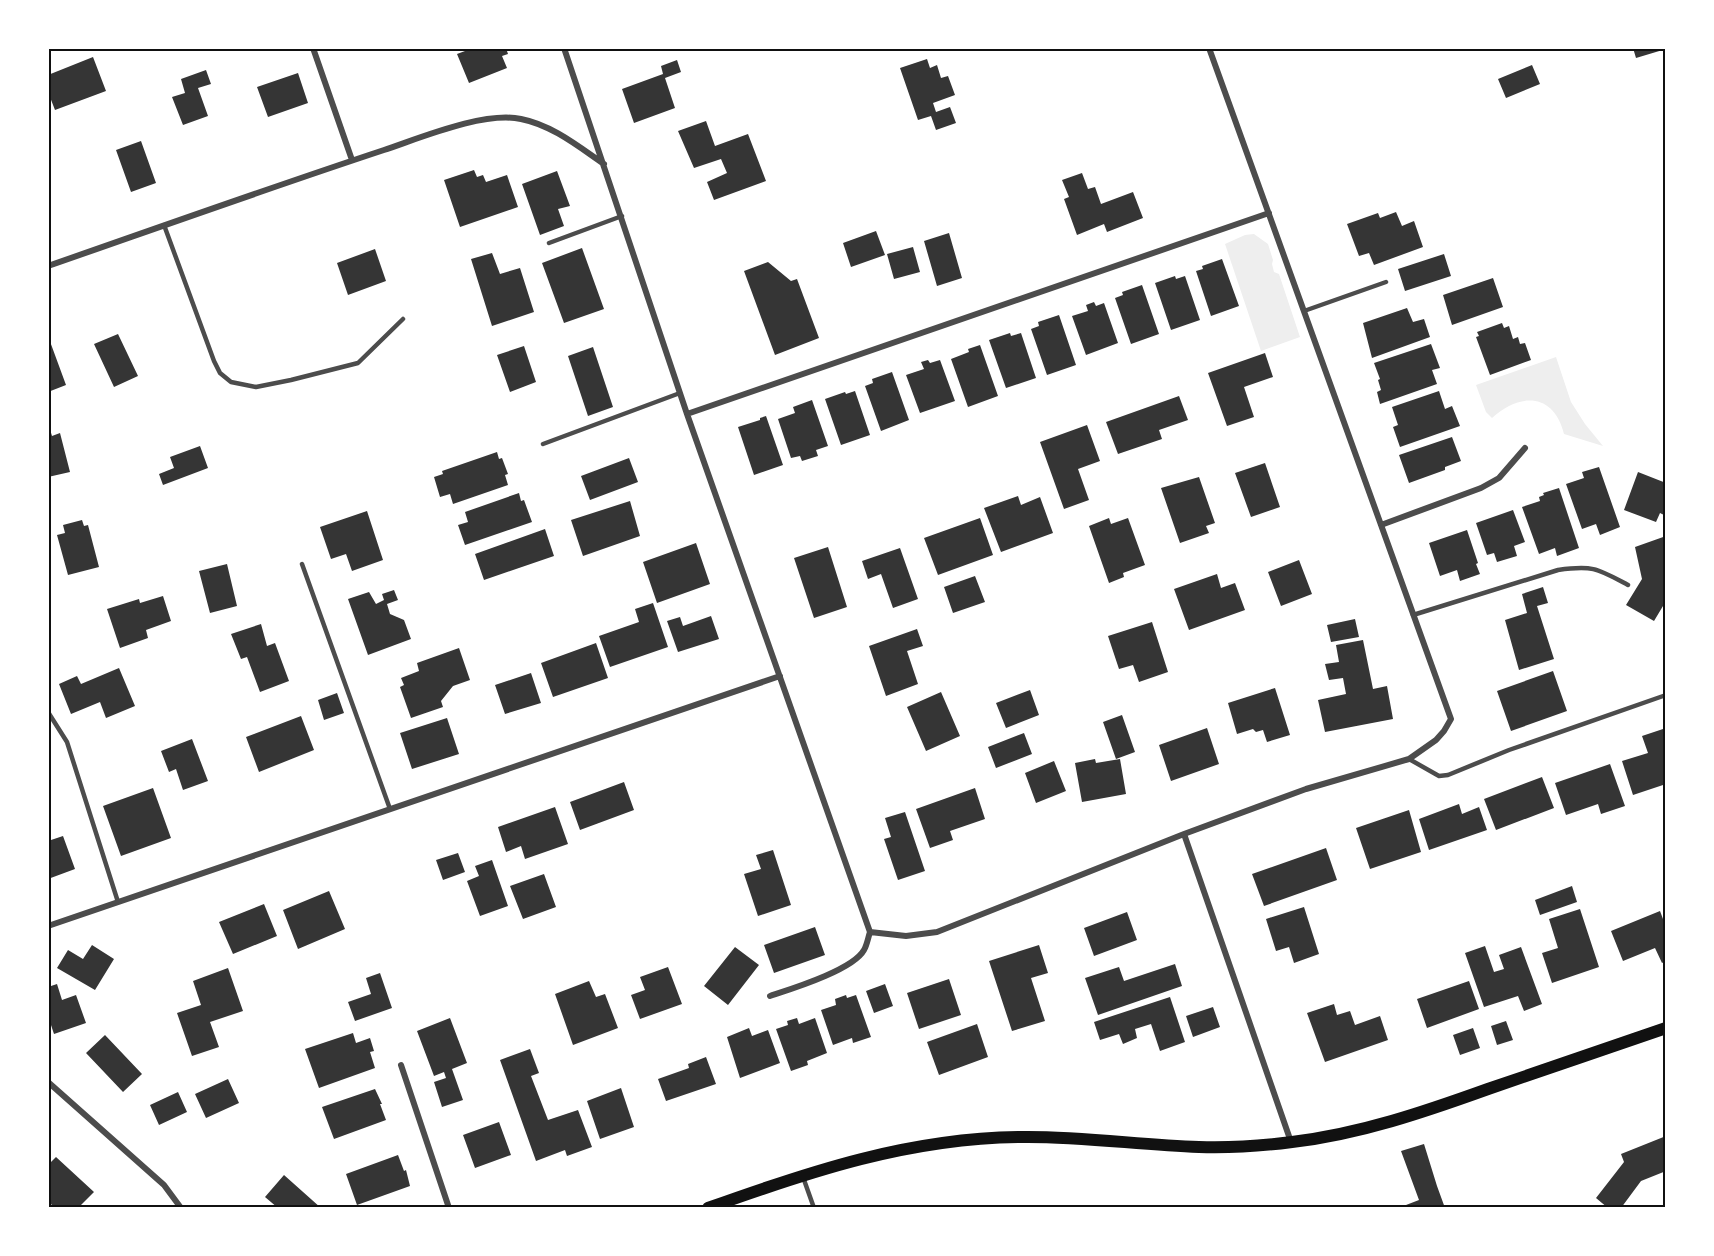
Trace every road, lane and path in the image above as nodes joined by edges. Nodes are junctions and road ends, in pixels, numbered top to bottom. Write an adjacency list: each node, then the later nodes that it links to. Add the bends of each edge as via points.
1 (313, 48): 4 (street)
2 (564, 48): 5 (street)
3 (1209, 48): 6 (street)
4 (352, 160): 5 (street, via 490,118 520,118 551,130); 8 (street)
5 (605, 165): 7 (street)
6 (1269, 213): 12 (street); 15 (street)
7 (622, 216): 9 (lane); 14 (street)
8 (164, 225): 10 (street); 13 (lane, via 214,362 231,381 256,387 358,363)
9 (549, 243)
10 (48, 266)
11 (1386, 282): 12 (lane)
12 (1304, 311): 18 (street)
13 (403, 319)
14 (680, 393): 15 (street); 16 (lane)
15 (687, 414): 22 (street)
16 (543, 444)
17 (1525, 448): 18 (street, via 1499,478 1481,488)
18 (1381, 525): 21 (street)
19 (302, 564): 26 (lane)
20 (1628, 585): 21 (lane, via 1596,569 1558,570)
21 (1413, 615): 25 (street, via 1451,718 1436,740)
22 (780, 676): 26 (street); 30 (street)
23 (1666, 695): 25 (lane, via 1509,750 1448,776 1439,776)
24 (48, 712): 28 (lane, via 67,742)
25 (1409, 759): 27 (street, via 1306,789)
26 (390, 809): 28 (street)
27 (1184, 834): 30 (street, via 937,932 906,936); 35 (street)
28 (118, 902): 29 (street)
29 (48, 926)
30 (870, 932): 31 (street, via 863,952 847,964)
31 (770, 996)
32 (1666, 1028): 35 (main road, via 1399,1119 1362,1130)
33 (401, 1065): 38 (street)
34 (48, 1082): 37 (street, via 164,1185)
35 (1291, 1142): 36 (main road, via 1201,1147 1048,1137 991,1138 895,1150)
36 (802, 1174): 39 (main road); 40 (lane)
37 (181, 1208)
38 (449, 1208)
39 (708, 1208)
40 (814, 1208)

